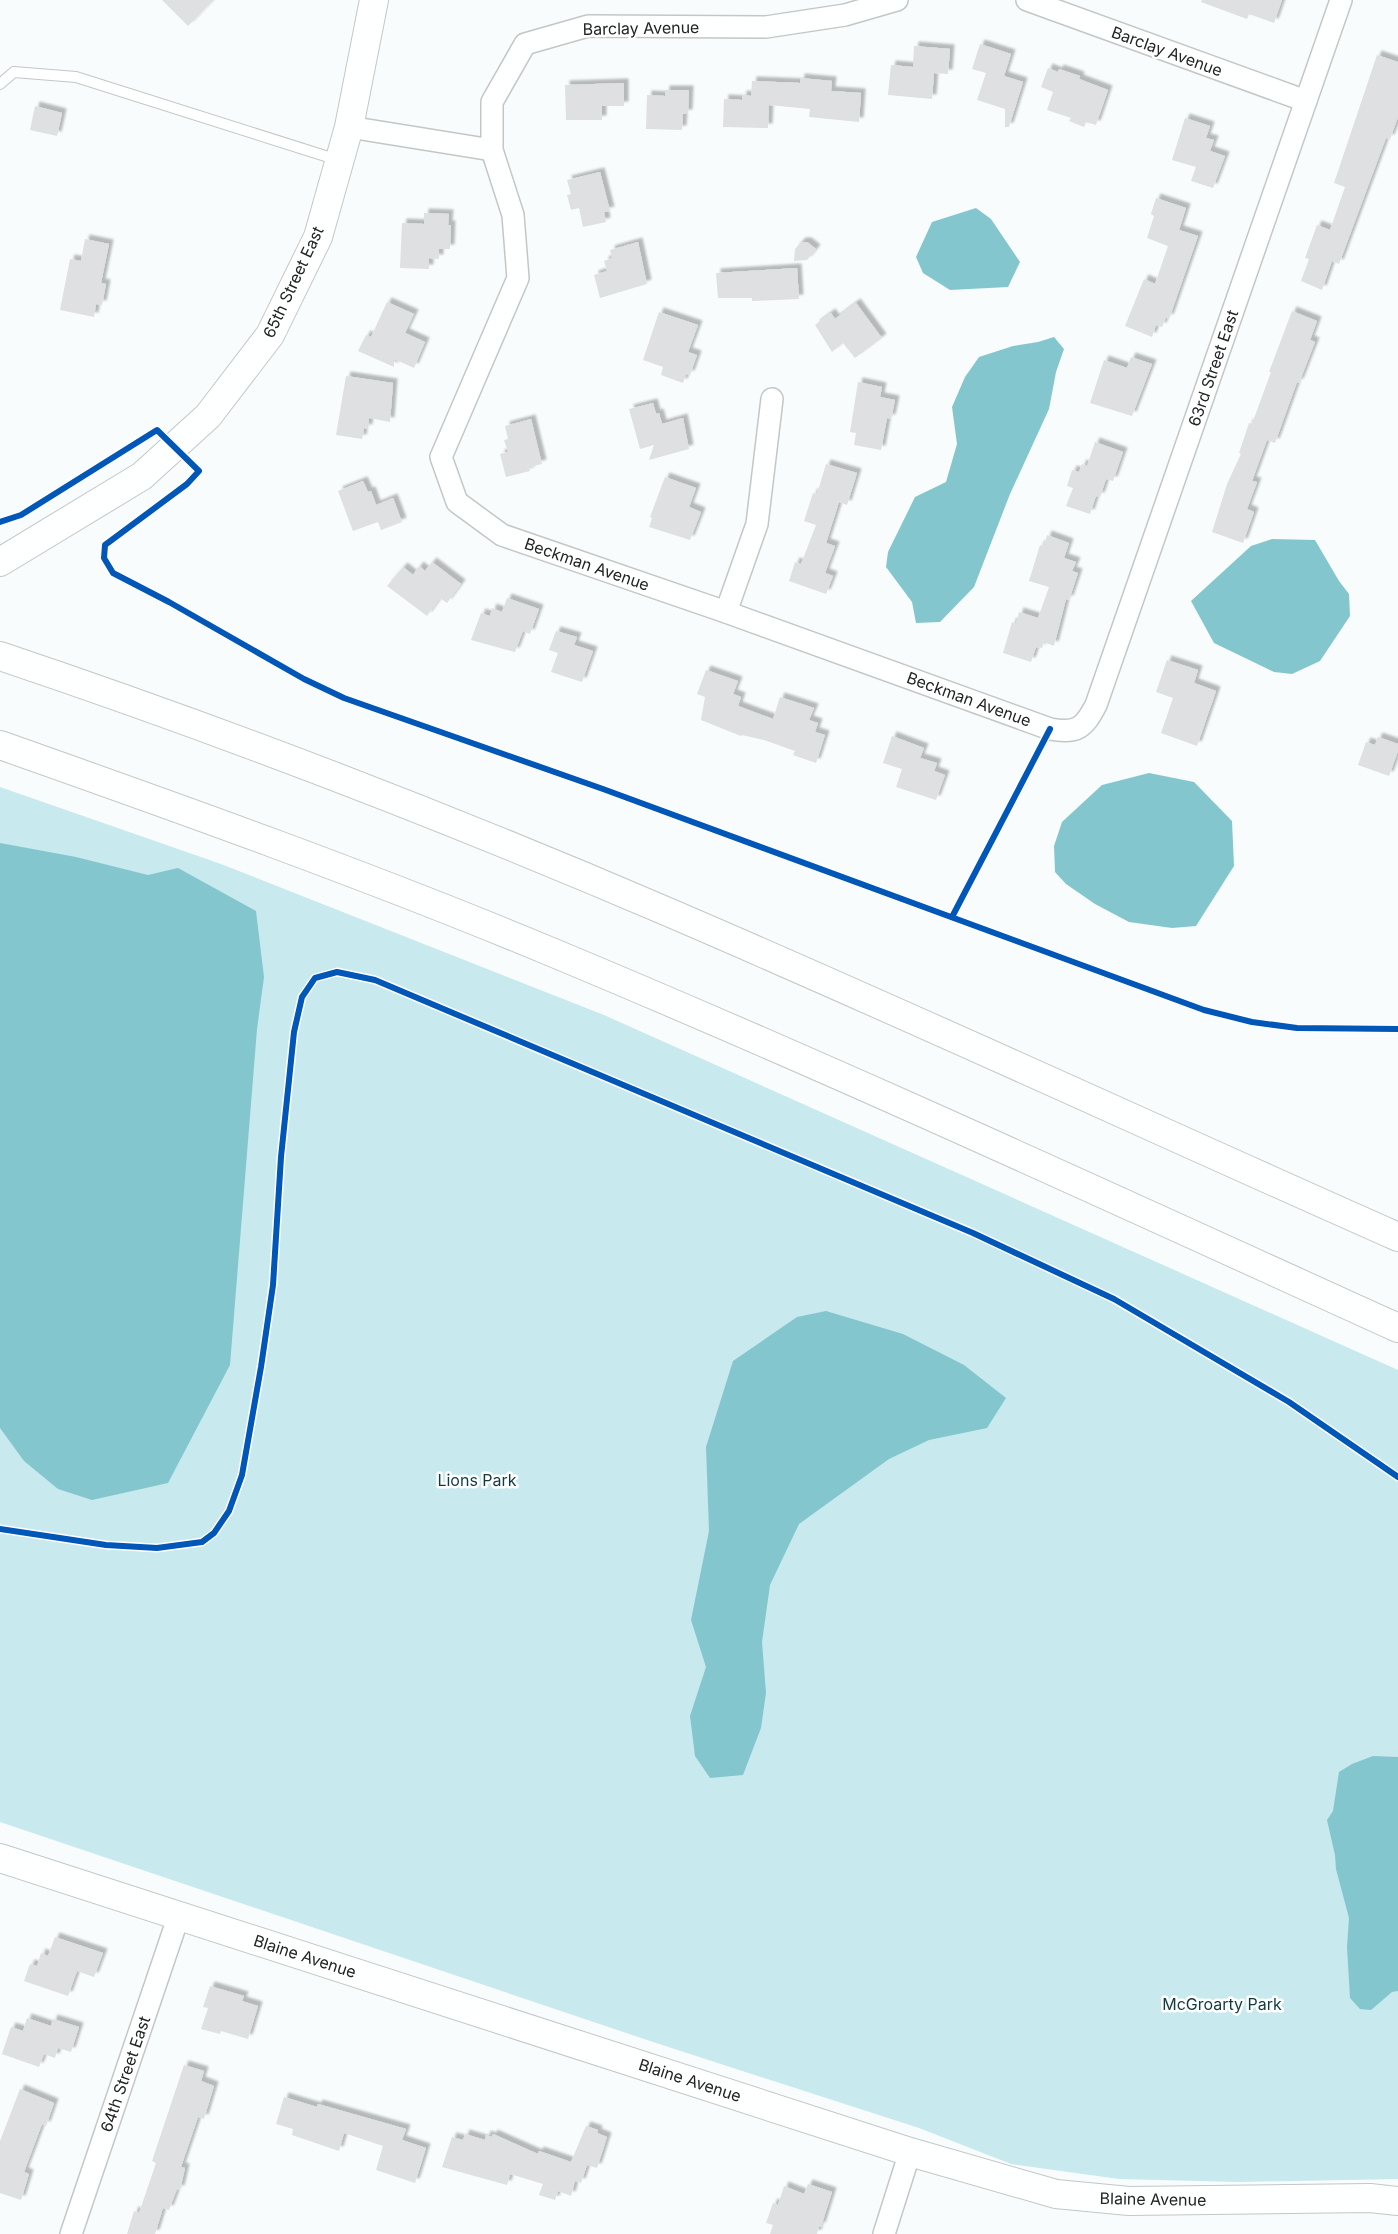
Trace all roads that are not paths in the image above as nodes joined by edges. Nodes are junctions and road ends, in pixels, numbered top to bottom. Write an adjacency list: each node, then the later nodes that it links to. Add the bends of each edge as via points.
1 (374, 0): 7 (main road, 65th Street East)
2 (896, 0): 8 (street, Barclay Avenue, via 845,15 766,27 588,26 525,44 492,102)
3 (1027, 0): 6 (street, Barclay Avenue)
4 (1341, 0): 6 (street, 63rd Street East)
5 (0, 84): 9 (lane, via 14,72 76,77)
6 (1306, 101): 14 (street, 63rd Street East, via 1096,705 1088,721)
7 (348, 127): 8 (street); 9 (main road, 65th Street East)
8 (492, 150): 12 (street, Beckman Avenue, via 513,215 518,278 442,457 457,502 502,535)
9 (339, 160): 11 (main road, 65th Street East, via 318,237 270,335 208,416 142,476)
10 (772, 399): 12 (street, via 757,524)
11 (0, 562)
12 (726, 612): 14 (street, Beckman Avenue, via 1050,729)
13 (0, 656): 16 (main road, via 240,742 481,834 677,916)
14 (1077, 730)
15 (0, 746): 17 (main road, via 158,801 547,950 988,1142)
16 (1398, 1237)
17 (1398, 1328)
18 (0, 1858): 19 (main road, Blaine Avenue)
19 (179, 1915): 20 (main road, Blaine Avenue); 22 (street, 64th Street East)
20 (910, 2152): 21 (main road, Blaine Avenue, via 1056,2194 1120,2200 1370,2198); 23 (street)
21 (1398, 2201)
22 (71, 2234)
23 (884, 2234)

